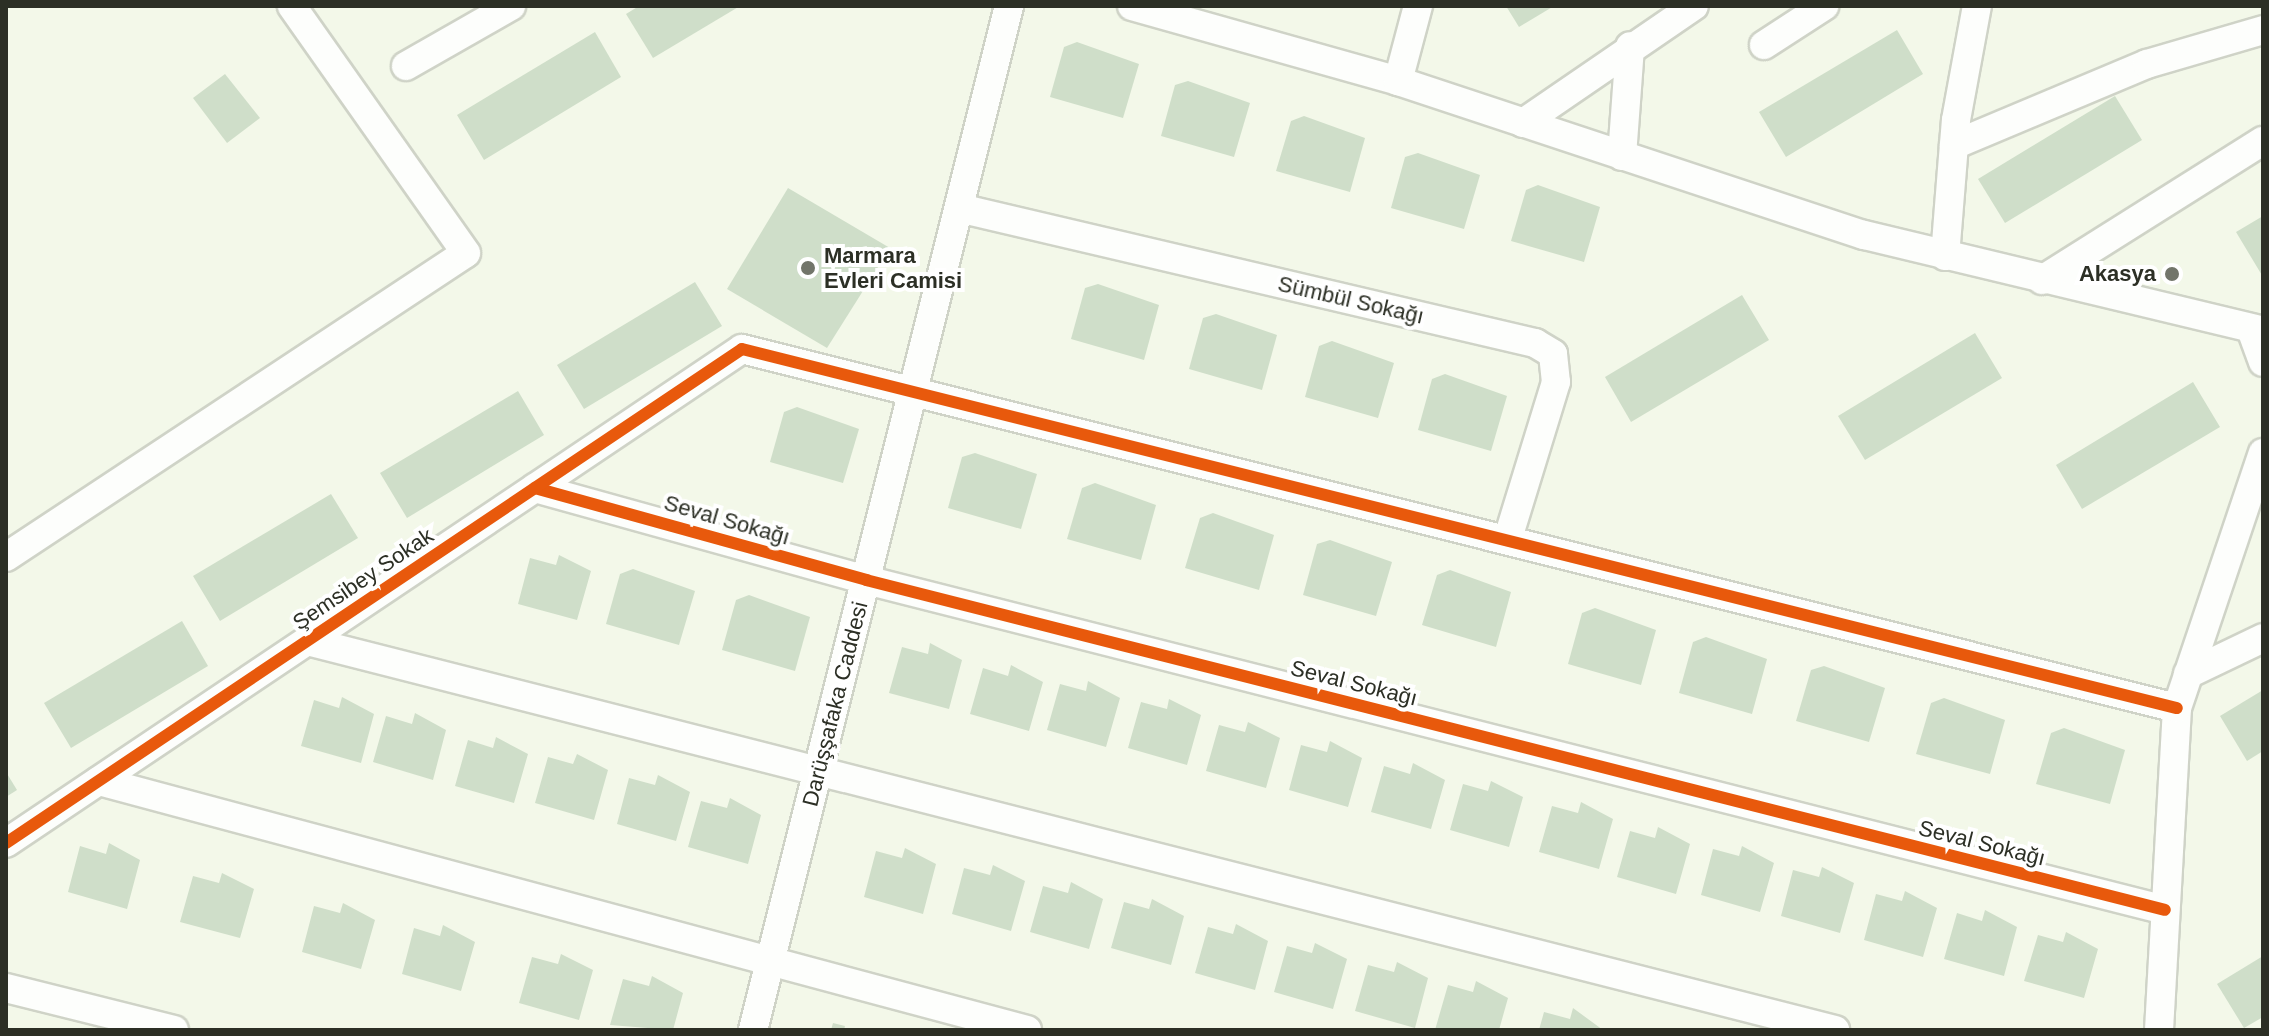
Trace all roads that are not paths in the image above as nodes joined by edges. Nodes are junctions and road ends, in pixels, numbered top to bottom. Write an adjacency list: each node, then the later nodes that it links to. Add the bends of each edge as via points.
1 (292, 6): 28 (street, via 466,253)
2 (511, 6): 13 (street)
3 (1009, 6): 19 (street, Darüşşafaka Caddesi)
4 (1132, 6): 9 (street)
5 (1418, 6): 14 (street)
6 (1694, 6): 12 (street)
7 (1824, 6): 11 (street)
8 (1977, 6): 17 (street)
9 (1184, 13): 14 (street)
10 (2263, 30): 17 (street, via 2147,64)
11 (1764, 45)
12 (1630, 46): 15 (street); 18 (street)
13 (406, 66)
14 (1398, 81): 15 (street)
15 (1523, 123): 18 (street)
16 (2263, 141): 21 (street)
17 (1954, 145): 20 (street)
18 (1622, 156): 20 (street)
19 (959, 208): 24 (street, Darüşşafaka Caddesi); 27 (street, Sümbül Sokağı, via 1535,343 1553,354 1556,382)
20 (1945, 256): 21 (street)
21 (2042, 280): 22 (street)
22 (2257, 330): 23 (street)
23 (2263, 362)
24 (914, 388): 26 (street, Şemsibey Sokak, via 742,349); 27 (street); 29 (street, Darüşşafaka Caddesi)
25 (2263, 453): 32 (street)
26 (535, 488): 29 (street, Seval Sokağı); 31 (street, Şemsibey Sokak)
27 (1508, 538): 33 (street)
28 (6, 557)
29 (866, 580): 34 (street, Darüşşafaka Caddesi); 37 (street, Seval Sokağı)
30 (2263, 638): 32 (street)
31 (307, 641): 34 (street); 35 (street, Şemsibey Sokak)
32 (2188, 674): 33 (street)
33 (2177, 708): 37 (street)
34 (819, 768): 38 (street, Darüşşafaka Caddesi); 43 (street)
35 (99, 781): 36 (street, Şemsibey Sokak); 38 (street)
36 (6, 843)
37 (2165, 910): 44 (street)
38 (770, 964): 41 (street, Darüşşafaka Caddesi); 42 (street)
39 (6, 988): 40 (street)
40 (174, 1030)
41 (753, 1030)
42 (1027, 1030)
43 (1835, 1030)
44 (2159, 1030)

